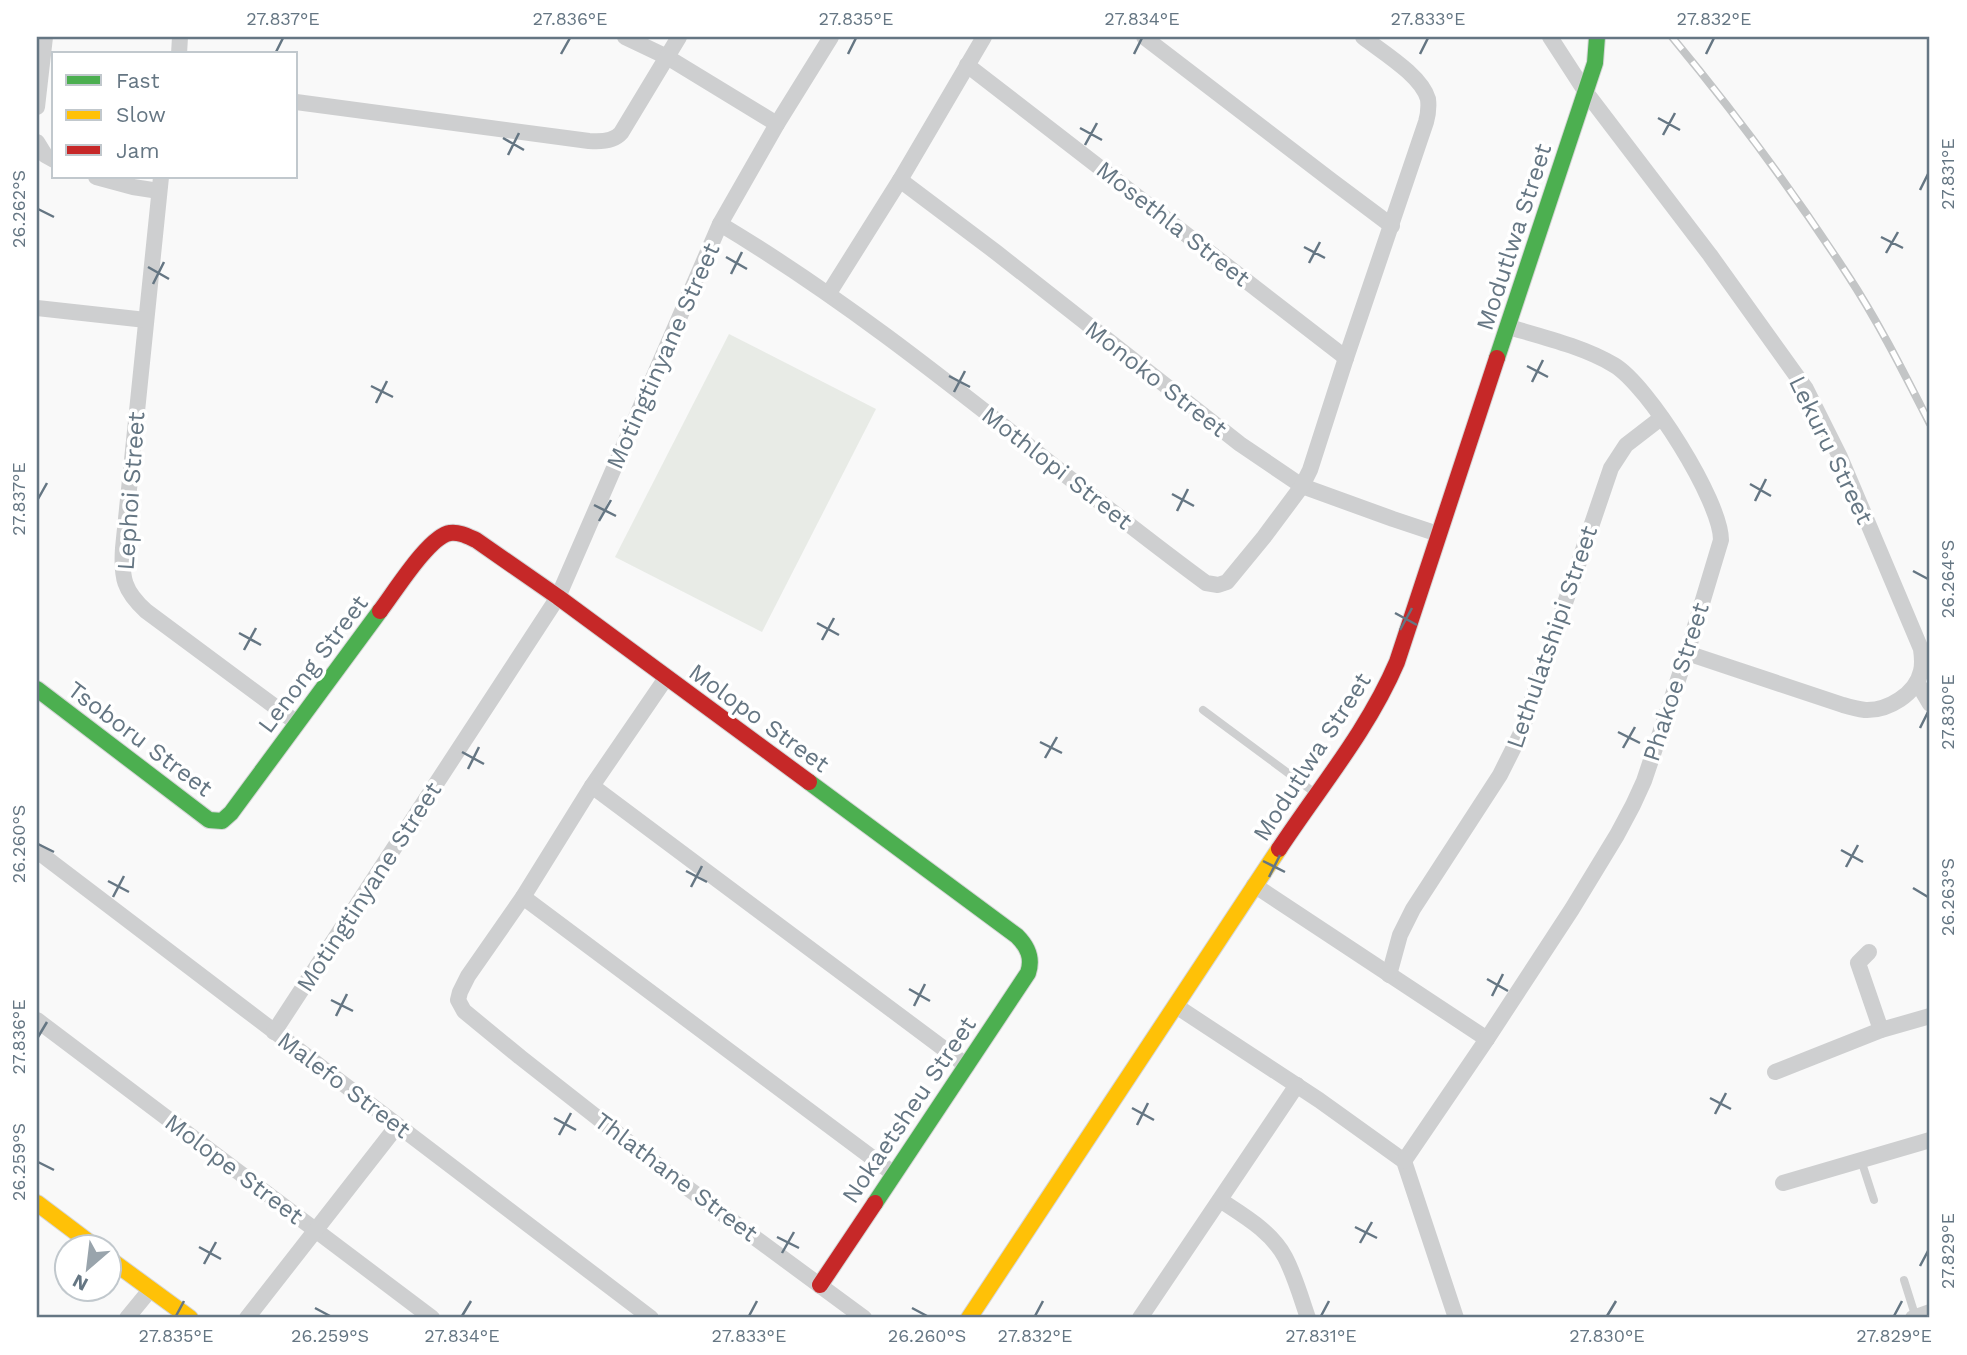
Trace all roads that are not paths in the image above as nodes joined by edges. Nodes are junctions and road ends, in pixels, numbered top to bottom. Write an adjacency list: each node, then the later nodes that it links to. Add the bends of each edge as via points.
1 (46, 37): 14 (street)
2 (625, 37): 10 (street)
3 (679, 37): 10 (street)
4 (831, 37): 15 (street, Motingtinyane Street)
5 (984, 37): 11 (street)
6 (1144, 37): 22 (street)
7 (1363, 37): 22 (street, via 1417,80 1429,103)
8 (1550, 37): 12 (street, Lekuru Street)
9 (1597, 37): 12 (street, Modutlwa Street, via 1595,63)
10 (667, 57): 13 (street, via 621,134 606,141); 15 (street)
11 (967, 65): 19 (street); 27 (street, Mosethla Street)
12 (1585, 91): 26 (street, Modutlwa Street); 35 (street, Lekuru Street, via 1806,389 1840,457 1921,649)
13 (298, 102)
14 (37, 107)
15 (777, 124): 21 (street, Motingtinyane Street)
16 (37, 142): 17 (street)
17 (52, 159)
18 (100, 178): 20 (street, via 133,187)
19 (900, 180): 23 (street); 29 (street, Monoko Street, via 1240,444)
20 (160, 184): 25 (street, Lephoi Street)
21 (720, 224): 23 (street, Mothlopi Street); 32 (street, Motingtinyane Street)
22 (1392, 226): 27 (street)
23 (829, 293): 29 (street, Mothlopi Street, via 1213,586 1227,582)
24 (37, 308): 25 (street)
25 (146, 320): 39 (street, Lephoi Street, via 123,548 127,588 146,611)
26 (1509, 327): 28 (street, Phakoe Street, via 1614,365 1634,382); 31 (street, Modutlwa Street)
27 (1346, 358): 29 (street)
28 (1661, 418): 33 (street, Phakoe Street, via 1691,461 1721,534); 48 (street, Lethulatshipi Street, via 1626,445 1611,468 1520,735 1500,775 1413,909)
29 (1302, 486): 31 (street, Monoko Street)
30 (448, 533): 32 (street, Molopo Street, via 476,540); 39 (street, Lenong Street, via 428,547)
31 (1438, 534): 41 (street, Modutlwa Street, via 1391,676 1366,724)
32 (558, 597): 34 (street, Molopo Street); 53 (street, Motingtinyane Street)
33 (1687, 653): 35 (street, via 1867,710 1895,702); 54 (street, Phakoe Street, via 1629,812)
34 (666, 678): 40 (street, Thlathane Street); 47 (street, Molopo Street, via 1017,936)
35 (1917, 682): 37 (street)
36 (37, 689): 42 (street, Tsoboru Street)
37 (1930, 704)
38 (1203, 710): 41 (lane)
39 (297, 723): 42 (street, Lenong Street, via 231,813)
40 (592, 786): 45 (street, Thlathane Street); 55 (street)
41 (1317, 795): 44 (street, Modutlwa Street)
42 (216, 822)
43 (37, 852): 53 (street, Malefo Street)
44 (1254, 885): 48 (street); 49 (street, Modutlwa Street)
45 (523, 897): 62 (street); 71 (street, Thlathane Street, via 465,982 458,997 464,1012 678,1181)
46 (1868, 952): 52 (street, via 1858,964)
47 (1031, 958): 55 (street, Nokaetsheu Street, via 1028,974)
48 (1389, 975): 54 (street)
49 (1176, 1006): 57 (street); 80 (street, Modutlwa Street)
50 (1930, 1016): 52 (street)
51 (37, 1020): 67 (street, Molope Street)
52 (1881, 1030): 56 (street)
53 (274, 1032): 58 (street, Malefo Street)
54 (1487, 1039): 61 (street, Phakoe Street)
55 (967, 1066): 62 (street, Nokaetsheu Street)
56 (1775, 1072)
57 (1297, 1085): 61 (street); 64 (street)
58 (397, 1126): 67 (street); 78 (street, Malefo Street)
59 (1930, 1140): 60 (street)
60 (1861, 1160): 63 (street); 65 (lane)
61 (1404, 1161): 83 (street)
62 (894, 1174): 71 (street, Nokaetsheu Street)
63 (1783, 1183)
64 (1220, 1200): 81 (street); 82 (street, via 1259,1227 1281,1250)
65 (1874, 1200)
66 (37, 1203): 68 (street)
67 (316, 1230): 76 (street); 77 (street, Molope Street)
68 (75, 1232)
69 (122, 1269): 72 (street)
70 (1904, 1280): 84 (lane)
71 (820, 1285): 79 (street, Thlathane Street)
72 (150, 1290): 74 (street); 75 (street)
73 (1930, 1312): 84 (street)
74 (127, 1318)
75 (190, 1318)
76 (247, 1318)
77 (432, 1318)
78 (651, 1318)
79 (864, 1318)
80 (969, 1318)
81 (1140, 1318)
82 (1308, 1318)
83 (1456, 1318)
84 (1915, 1318)

